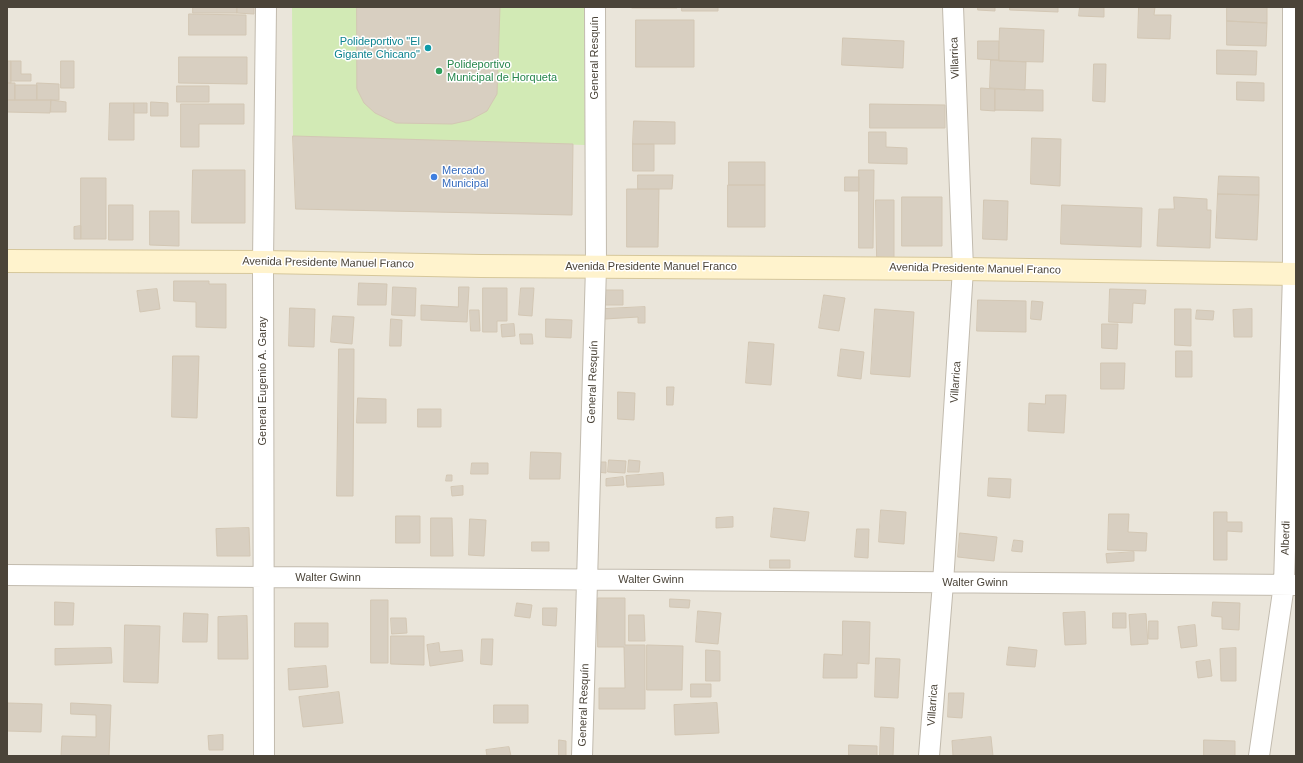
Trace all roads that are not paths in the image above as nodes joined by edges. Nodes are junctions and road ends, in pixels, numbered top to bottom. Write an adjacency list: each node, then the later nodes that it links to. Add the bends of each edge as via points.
1 (266, 7): 6 (street, General Eugenio A. Garay)
2 (595, 7): 7 (street, General Resquín)
3 (953, 7): 8 (street, Villarrica)
4 (1293, 7): 9 (street, Alberdi)
5 (7, 261): 6 (main road, Avenida Presidente Manuel Franco)
6 (263, 262): 7 (main road, Avenida Presidente Manuel Franco); 11 (street, General Eugenio A. Garay)
7 (596, 267): 8 (main road, Avenida Presidente Manuel Franco); 12 (street, General Resquín)
8 (963, 269): 9 (main road, Avenida Presidente Manuel Franco); 13 (street, Villarrica)
9 (1294, 274): 14 (street, Alberdi)
10 (7, 575): 11 (street, Walter Gwinn)
11 (264, 578): 12 (street, Walter Gwinn); 15 (street, General Eugenio A. Garay)
12 (587, 580): 13 (street, Walter Gwinn); 16 (street, General Resquín)
13 (943, 583): 14 (street, Walter Gwinn); 17 (street, Villarrica)
14 (1290, 585): 18 (street, Alberdi)
15 (264, 756)
16 (582, 756)
17 (929, 756)
18 (1259, 756)

